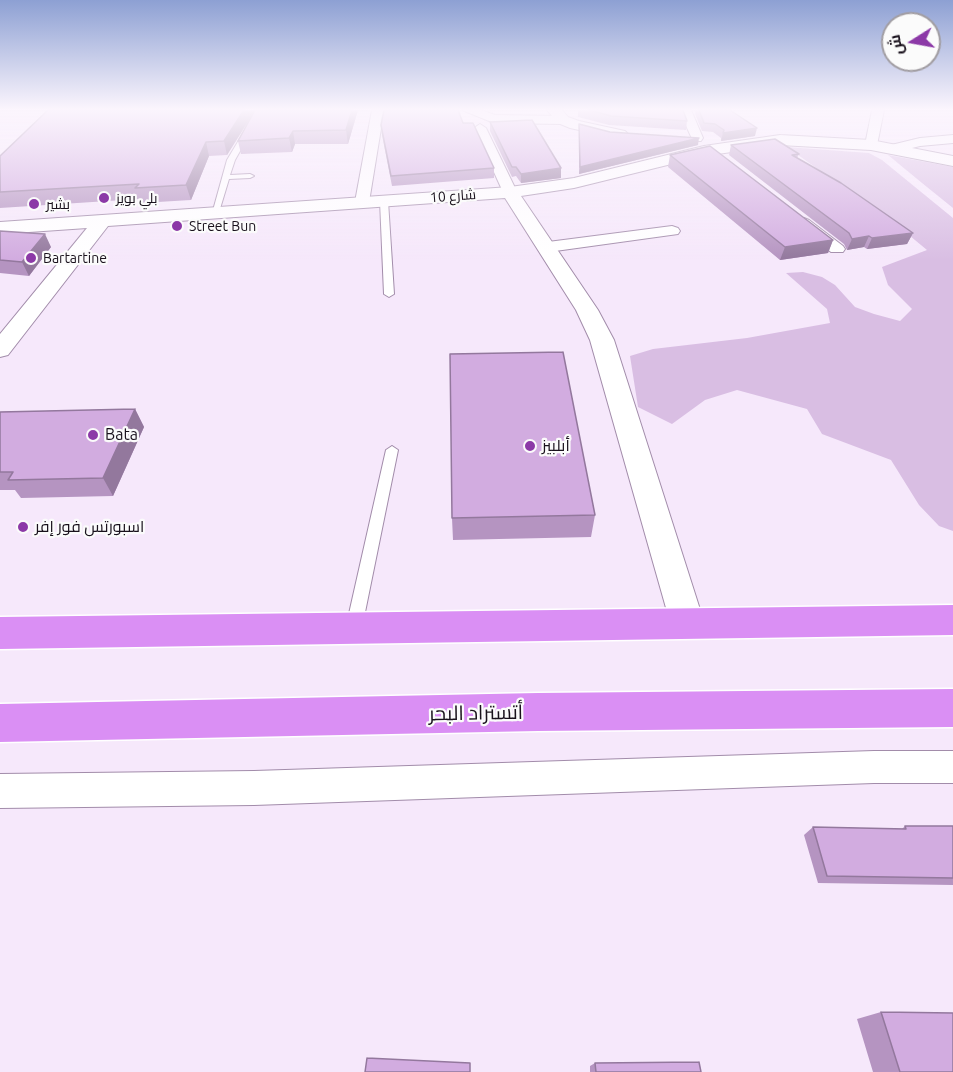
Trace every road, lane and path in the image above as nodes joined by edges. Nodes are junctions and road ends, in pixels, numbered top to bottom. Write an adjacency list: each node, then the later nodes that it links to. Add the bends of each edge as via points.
1 (231, 160): 8 (lane)
2 (369, 160): 11 (street)
3 (495, 160): 9 (street)
4 (645, 160): 9 (street, شارع 10, via 574,183)
5 (720, 160): 6 (street)
6 (728, 164)
7 (250, 176): 8 (lane)
8 (226, 177): 12 (lane)
9 (510, 192): 10 (street, شارع 10); 17 (street)
10 (384, 201): 11 (street, شارع 10); 19 (lane)
11 (362, 202): 12 (street, شارع 10)
12 (215, 212): 14 (street, شارع 10)
13 (792, 214): 18 (street)
14 (103, 220): 15 (street, شارع 10); 20 (street)
15 (0, 228)
16 (672, 231): 17 (street)
17 (548, 247): 23 (street, via 602,340)
18 (837, 249)
19 (389, 294)
20 (0, 350)
21 (392, 450): 24 (lane)
22 (953, 620): 23 (highway)
23 (687, 622): 24 (highway)
24 (354, 627): 25 (highway)
25 (0, 633)
26 (953, 708): 27 (highway, أتستراد البحر)
27 (0, 723)
28 (953, 767): 29 (street, via 254,788)
29 (0, 791)

